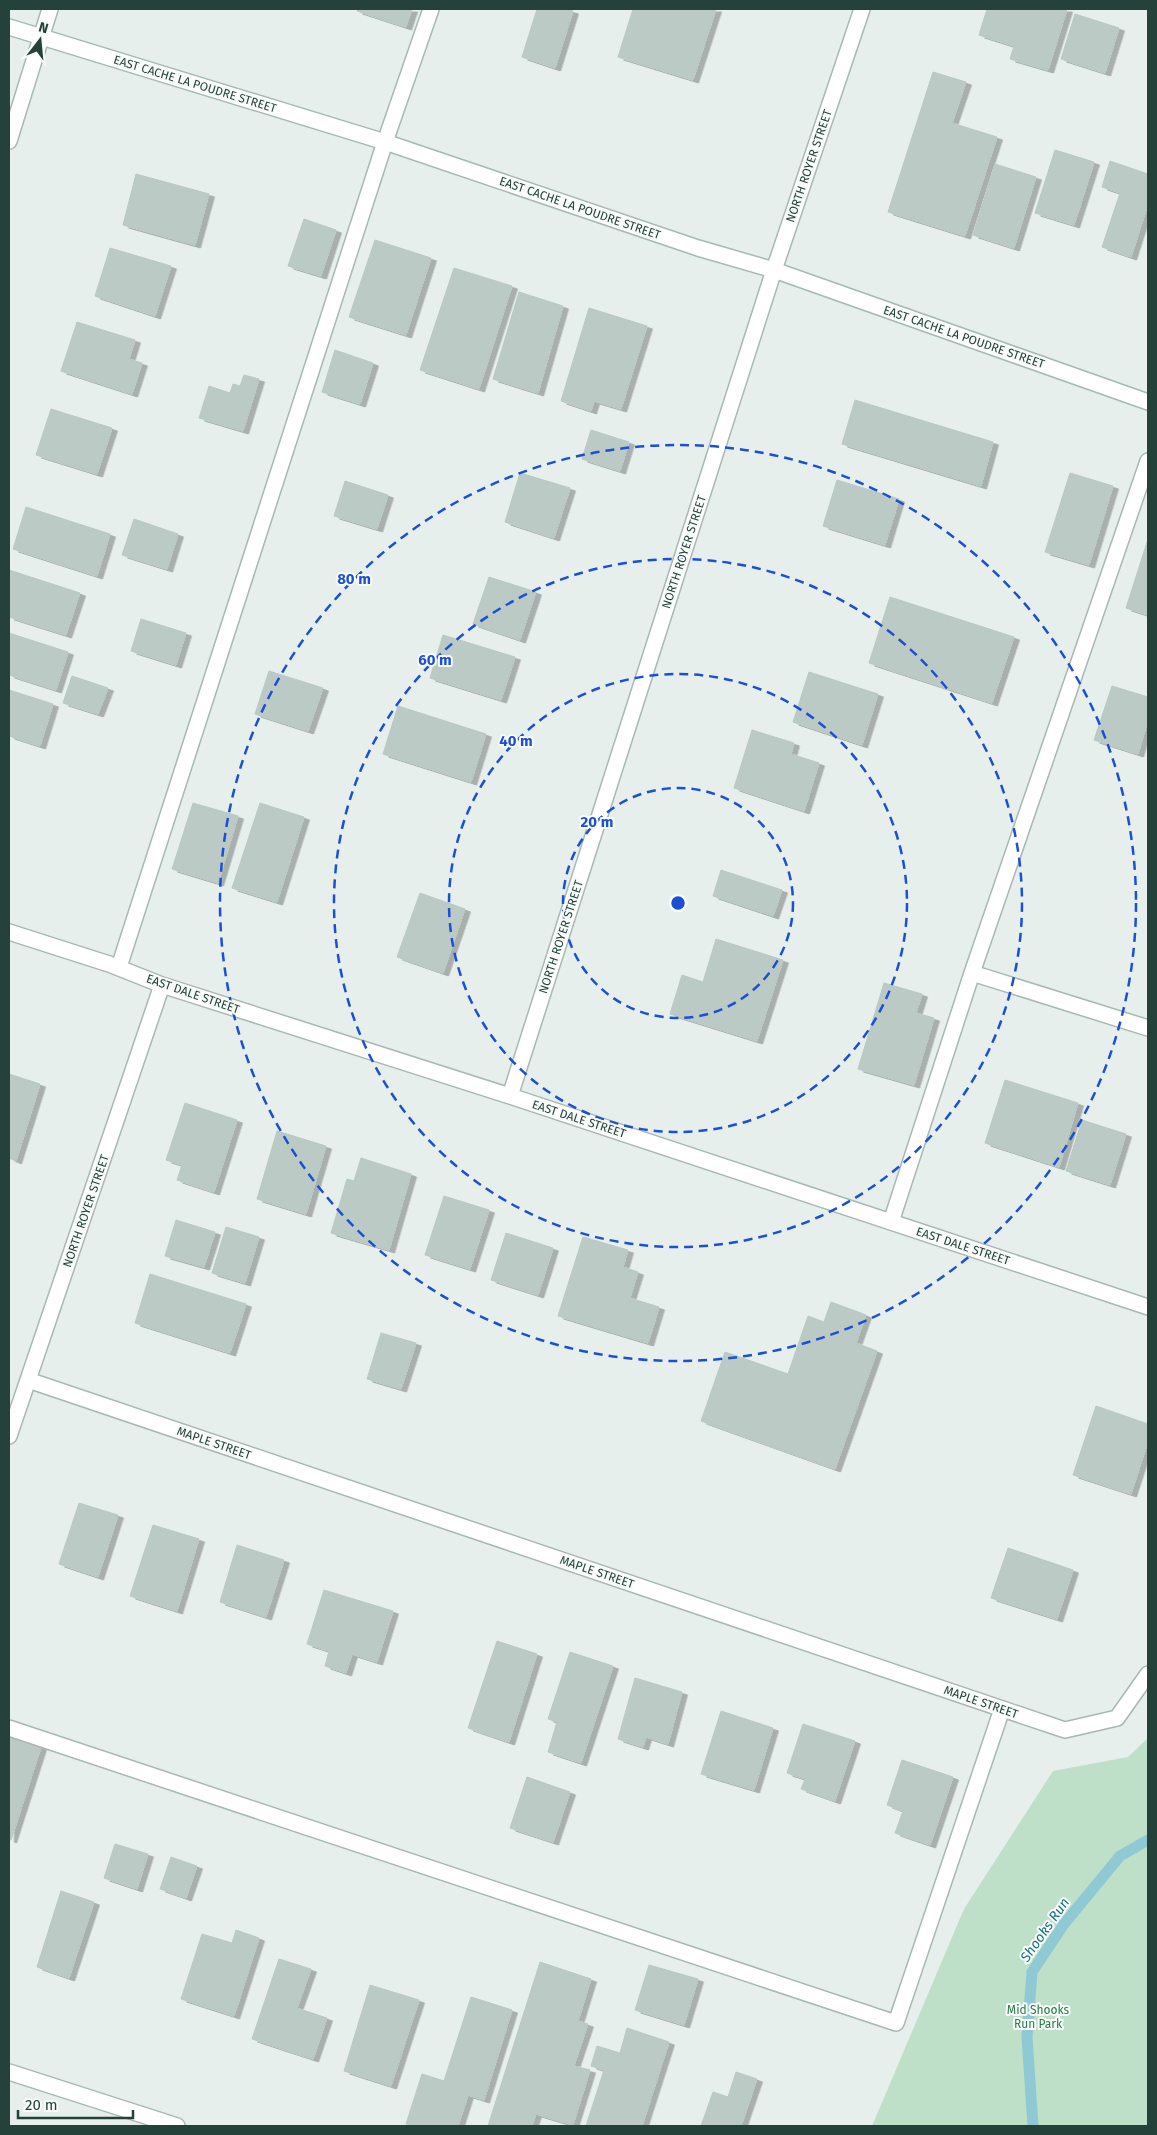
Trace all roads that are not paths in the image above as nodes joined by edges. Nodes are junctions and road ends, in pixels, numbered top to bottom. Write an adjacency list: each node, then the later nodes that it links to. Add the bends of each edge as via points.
1 (50, 9): 5 (street)
2 (431, 9): 7 (street)
3 (862, 9): 8 (street, NORTH ROYER STREET)
4 (9, 26): 5 (street, EAST CACHE LA POUDRE STREET)
5 (40, 37): 6 (street); 7 (street, EAST CACHE LA POUDRE STREET)
6 (9, 141)
7 (386, 142): 8 (street, EAST CACHE LA POUDRE STREET, via 698,248); 12 (street)
8 (774, 270): 9 (street, EAST CACHE LA POUDRE STREET); 16 (street, NORTH ROYER STREET)
9 (1148, 402)
10 (1148, 462): 13 (street)
11 (9, 932): 12 (street, EAST DALE STREET)
12 (119, 967): 14 (street, EAST DALE STREET)
13 (972, 973): 15 (street); 17 (street)
14 (162, 985): 16 (street, EAST DALE STREET); 19 (street, NORTH ROYER STREET)
15 (1148, 1028)
16 (510, 1096): 17 (street, EAST DALE STREET)
17 (891, 1222): 18 (street, EAST DALE STREET)
18 (1148, 1307)
19 (28, 1380): 20 (street, NORTH ROYER STREET); 22 (street, MAPLE STREET)
20 (9, 1436)
21 (1148, 1674): 22 (street, MAPLE STREET, via 1117,1718 1065,1730)
22 (1002, 1709): 23 (street, via 896,2023)
23 (9, 1728)
24 (9, 2072): 25 (street)
25 (177, 2126)

